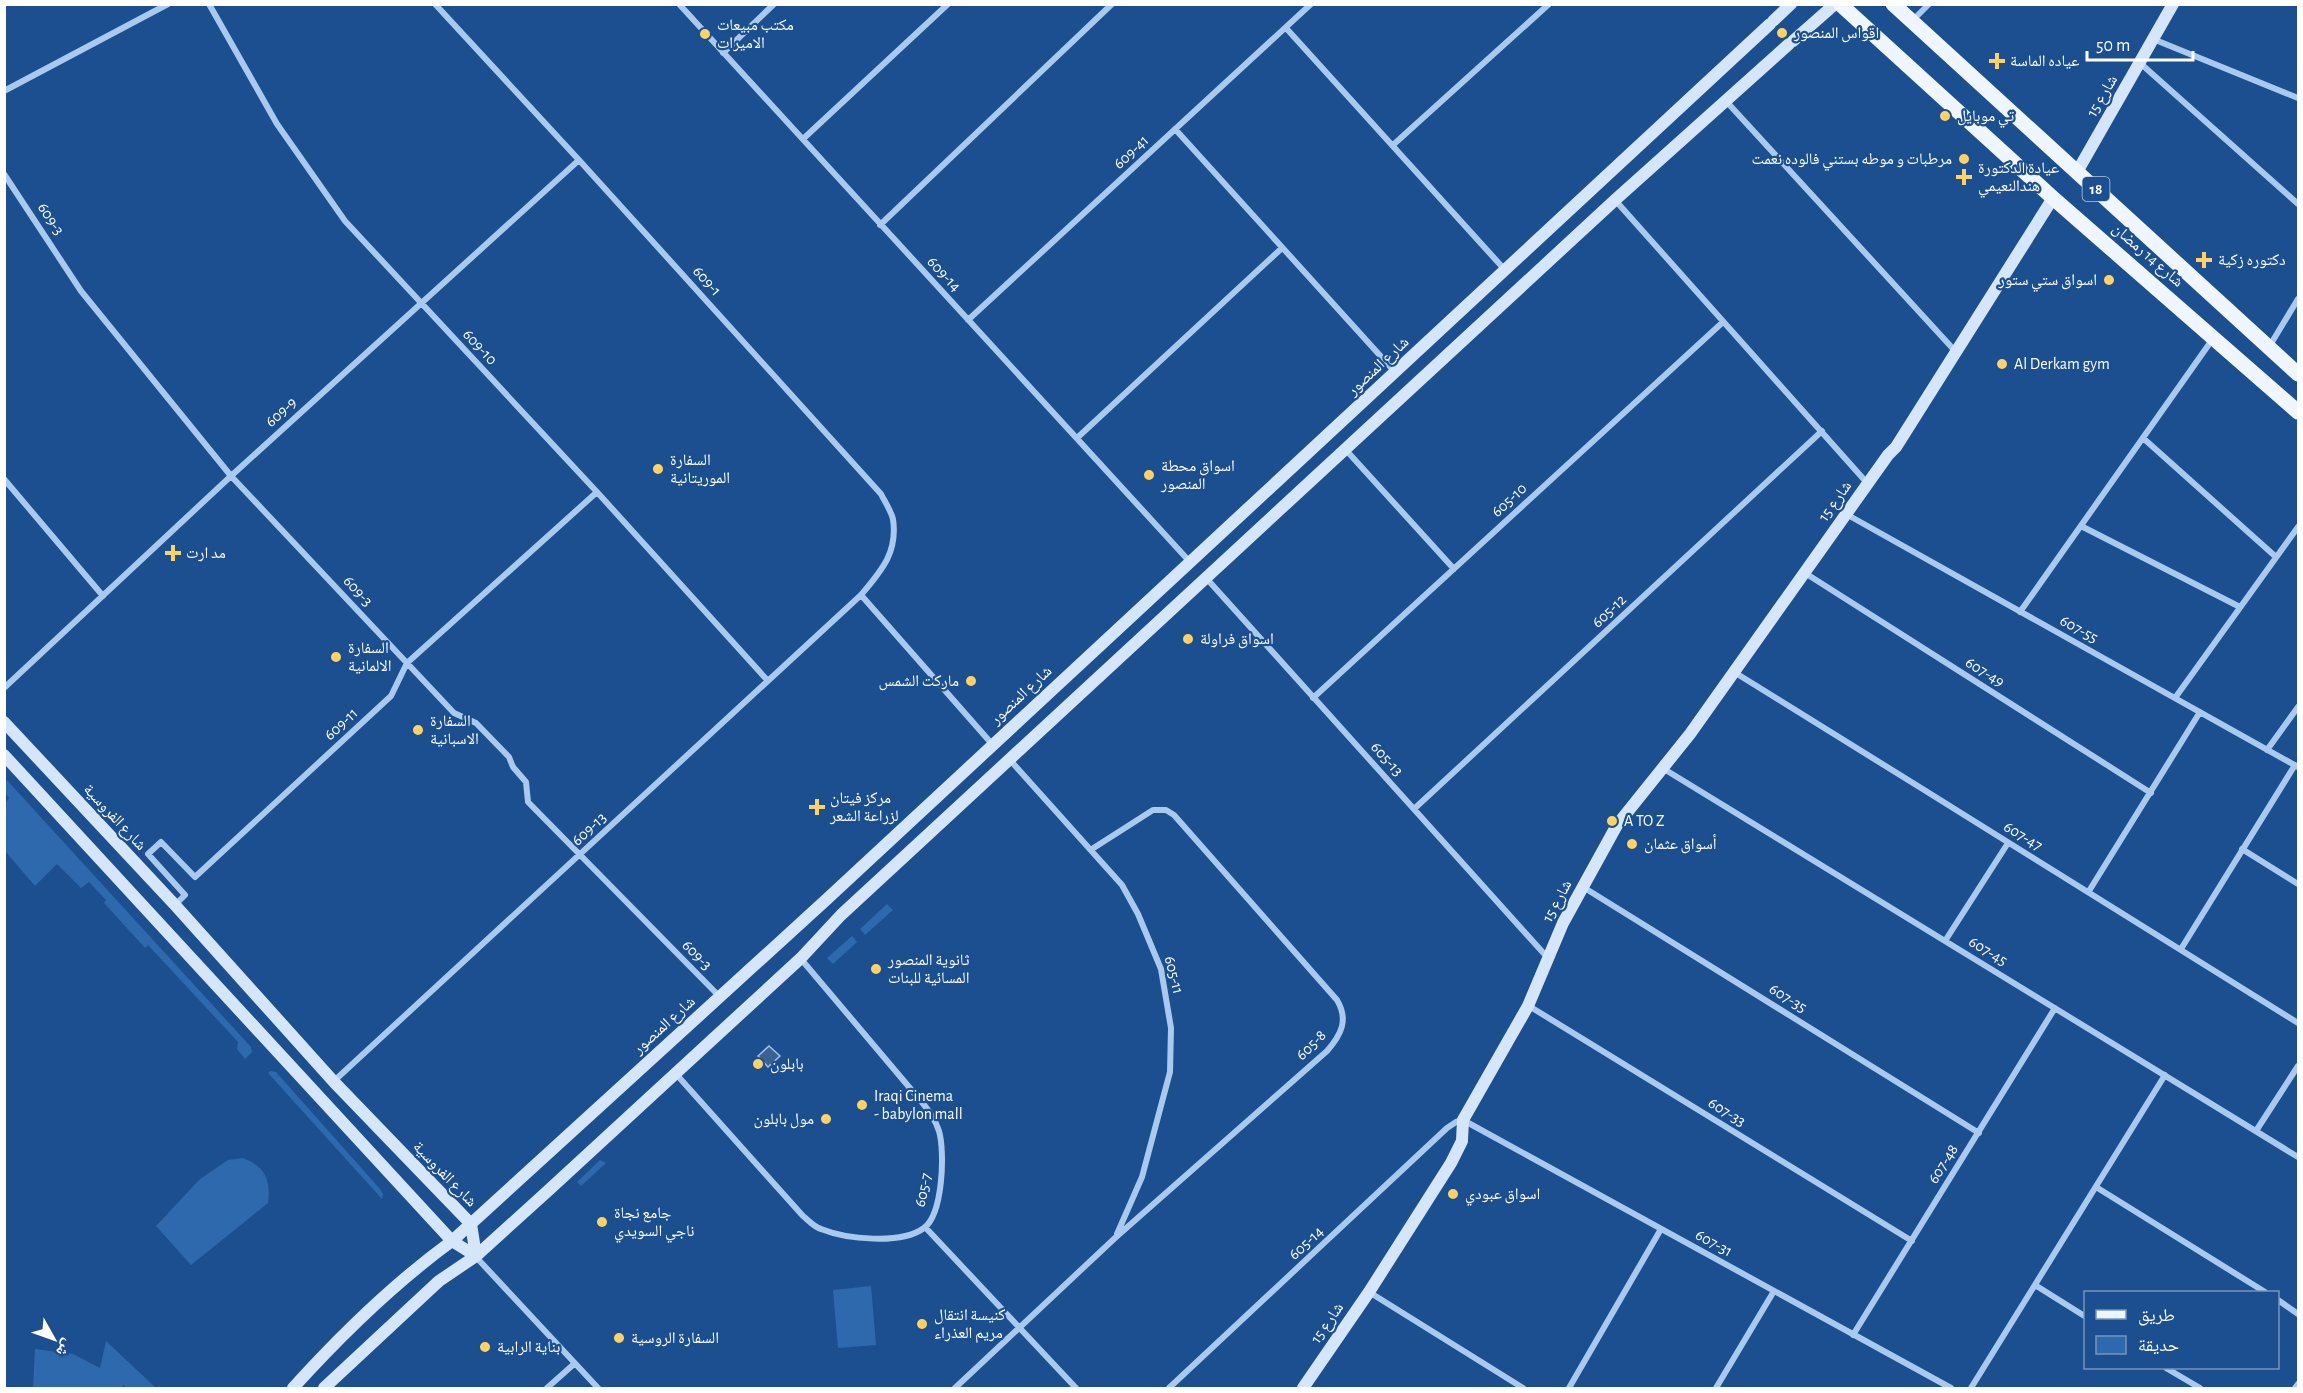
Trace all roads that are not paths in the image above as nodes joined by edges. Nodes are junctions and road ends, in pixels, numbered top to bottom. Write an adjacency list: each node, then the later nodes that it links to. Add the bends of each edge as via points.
1 (168, 4): 21 (street)
2 (209, 4): 37 (street, 609-10, via 283,134 345,221)
3 (435, 4): 27 (street, 609-1)
4 (679, 4): 19 (street, 609-14)
5 (774, 4): 19 (street)
6 (948, 4): 25 (street)
7 (1112, 4): 33 (street)
8 (1311, 4): 17 (street, 609-41)
9 (1549, 4): 26 (street)
10 (1791, 4): 35 (main road, شارع المنصور)
11 (1835, 4): 23 (main road)
12 (1840, 4): 30 (main road, شارع 14 رمضان / 18)
13 (1893, 4): 16 (main road, شارع 14 رمضان / 18)
14 (1929, 4): 16 (street)
15 (2173, 4): 18 (main road, شارع 15)
16 (1912, 21): 28 (main road, شارع 14 رمضان / 18)
17 (1286, 28): 24 (street, 609-41); 26 (street)
18 (2153, 39): 20 (main road, شارع 15); 22 (street)
19 (723, 53): 25 (street, 609-14)
20 (2140, 63): 28 (main road, شارع 15); 32 (street)
21 (4, 91)
22 (2298, 98)
23 (1725, 100): 31 (main road); 42 (street)
24 (1175, 129): 34 (street); 38 (street, 609-41)
25 (803, 139): 33 (street, 609-14)
26 (1393, 146): 35 (street)
27 (579, 160): 37 (street, 609-9); 62 (street, 609-1, via 881,494 892,518 893,539 886,565)
28 (2077, 172): 41 (main road, شارع 14 رمضان / 18)
29 (4, 174): 50 (street, 609-3, via 81,291)
30 (2051, 196): 40 (main road, شارع 14 رمضان / 18); 42 (main road, شارع 15)
31 (1614, 200): 39 (street); 49 (main road)
32 (2298, 204)
33 (880, 225): 38 (street, 609-14)
34 (1282, 248): 43 (street); 47 (street)
35 (1506, 271): 43 (main road, شارع المنصور)
36 (2298, 299): 41 (street)
37 (420, 303): 50 (street, 609-9); 53 (street, 609-10)
38 (968, 320): 47 (street, 609-14)
39 (1723, 322): 46 (street); 59 (street, 605-10)
40 (2214, 337): 45 (main road, شارع 14 رمضان / 18); 48 (street)
41 (2269, 347): 44 (main road, شارع 14 رمضان / 18)
42 (1954, 350): 52 (main road, شارع 15, via 1896,447)
43 (1395, 372): 58 (main road, شارع المنصور)
44 (2298, 374)
45 (2298, 412)
46 (1822, 431): 52 (street); 82 (street, 605-12)
47 (1077, 438): 58 (street, 609-14)
48 (2143, 438): 55 (street); 57 (street)
49 (1346, 449): 59 (street); 61 (main road)
50 (231, 476): 63 (street, 609-9); 66 (street, 609-3)
51 (4, 479): 63 (street)
52 (1868, 484): 54 (main road, شارع 15)
53 (597, 492): 66 (street, 609-11); 68 (street, 609-10)
54 (1846, 514): 60 (main road, شارع 15); 65 (street, 607-55)
55 (2081, 526): 64 (street); 65 (street)
56 (2298, 527): 57 (street)
57 (2276, 557): 64 (street)
58 (1190, 562): 75 (main road, شارع المنصور)
59 (1454, 569): 70 (street, 605-10)
60 (1805, 573): 67 (main road, شارع 15); 81 (street, 607-49)
61 (1206, 579): 70 (street, 605-13); 78 (main road)
62 (861, 595): 68 (street, 609-13); 75 (street)
63 (103, 596): 69 (street, 609-9)
64 (2240, 608): 71 (street)
65 (2020, 612): 71 (street, 607-55)
66 (407, 663): 86 (street, 609-3, via 454,713 476,723 509,757 526,782 528,802); 90 (street, 609-11, via 391,696 195,877 161,842 148,854 185,895)
67 (1734, 672): 80 (main road, شارع 15); 83 (street, 607-47)
68 (768, 681): 86 (street, 609-13)
69 (4, 688)
70 (1313, 698): 82 (street, 605-13)
71 (2175, 698): 73 (street, 607-55)
72 (2298, 707): 76 (street)
73 (2200, 712): 76 (street, 607-55); 81 (street)
74 (4, 722): 90 (main road, شارع الفروسية)
75 (992, 744): 95 (main road, شارع المنصور)
76 (2267, 750): 79 (street, 607-55)
77 (4, 755): 112 (main road)
78 (1009, 759): 84 (street, 605-11); 94 (main road, via 841,915)
79 (2297, 766): 85 (street)
80 (1664, 769): 88 (main road, شارع 15, via 1617,825); 91 (street, 607-45)
81 (2151, 793): 89 (street)
82 (1414, 809): 93 (street, 605-13)
83 (2008, 843): 89 (street, 607-47); 91 (street)
84 (1092, 849): 111 (street, 605-11, via 1122,885 1152,946 1161,969 1171,1028 1170,1072 1161,1112 1142,1177); 111 (street, 605-8, via 1152,810 1166,810 1181,821 1335,997 1344,1016 1338,1038 1327,1052)
85 (2242, 849): 87 (street); 92 (street)
86 (581, 855): 95 (street, 609-3); 102 (street, 609-13)
87 (2298, 885)
88 (1583, 887): 93 (main road, شارع 15); 105 (street, 607-35)
89 (2089, 891): 92 (street, 607-47)
90 (175, 905): 102 (main road, شارع الفروسية)
91 (1945, 941): 97 (street, 607-45)
92 (2181, 949): 98 (street, 607-47)
93 (1547, 957): 96 (main road, شارع 15)
94 (801, 958): 100 (main road); 109 (street, 605-7, via 934,1119 942,1164 935,1210)
95 (720, 997): 108 (main road, شارع المنصور)
96 (1528, 1006): 103 (main road, شارع 15); 113 (street, 607-33)
97 (2055, 1008): 101 (street, 607-45); 105 (street, 607-48)
98 (2298, 1023)
99 (2298, 1066): 104 (street)
100 (676, 1074): 109 (street, 605-7, via 803,1216 819,1228 844,1235 883,1238); 114 (main road)
101 (2165, 1075): 104 (street, 607-45); 107 (street)
102 (333, 1082): 108 (main road, شارع الفروسية)
103 (1463, 1120): 110 (street, 607-31); 118 (main road, شارع 15, via 1462,1141 1451,1164); 134 (street, 605-14, via 1447,1128)
104 (2256, 1131): 106 (street, 607-45)
105 (1978, 1133): 113 (street, 607-48)
106 (2298, 1157)
107 (2096, 1187): 115 (street); 117 (street)
108 (471, 1224): 112 (main road, شارع المنصور); 114 (main road, شارع الفروسية)
109 (925, 1227): 122 (street)
110 (1661, 1229): 116 (street, 607-31); 137 (street)
111 (1116, 1238): 122 (street, 605-8)
112 (452, 1241): 114 (main road); 128 (main road, شارع المنصور, via 412,1271 334,1343)
113 (1912, 1241): 123 (street, 607-48)
114 (476, 1256): 124 (street); 129 (main road, via 439,1281)
115 (2035, 1285): 121 (street); 140 (street)
116 (1774, 1291): 123 (street, 607-31); 127 (street)
117 (2262, 1291)
118 (1369, 1292): 135 (main road, شارع 15); 136 (street)
119 (2279, 1301): 120 (street)
120 (2298, 1314)
121 (2084, 1316)
122 (1020, 1328): 132 (street, 605-8); 133 (street)
123 (1853, 1335): 139 (street, 607-31)
124 (574, 1364): 130 (street); 131 (street)
125 (2168, 1369): 141 (street)
126 (2298, 1383): 142 (street)
127 (1717, 1386): 138 (street)
128 (292, 1389)
129 (324, 1389)
130 (547, 1389)
131 (598, 1389)
132 (955, 1389)
133 (1076, 1389)
134 (1169, 1389)
135 (1303, 1389)
136 (1523, 1389)
137 (1569, 1389)
138 (1726, 1389)
139 (1951, 1389)
140 (1971, 1389)
141 (2200, 1389)
142 (2295, 1389)

